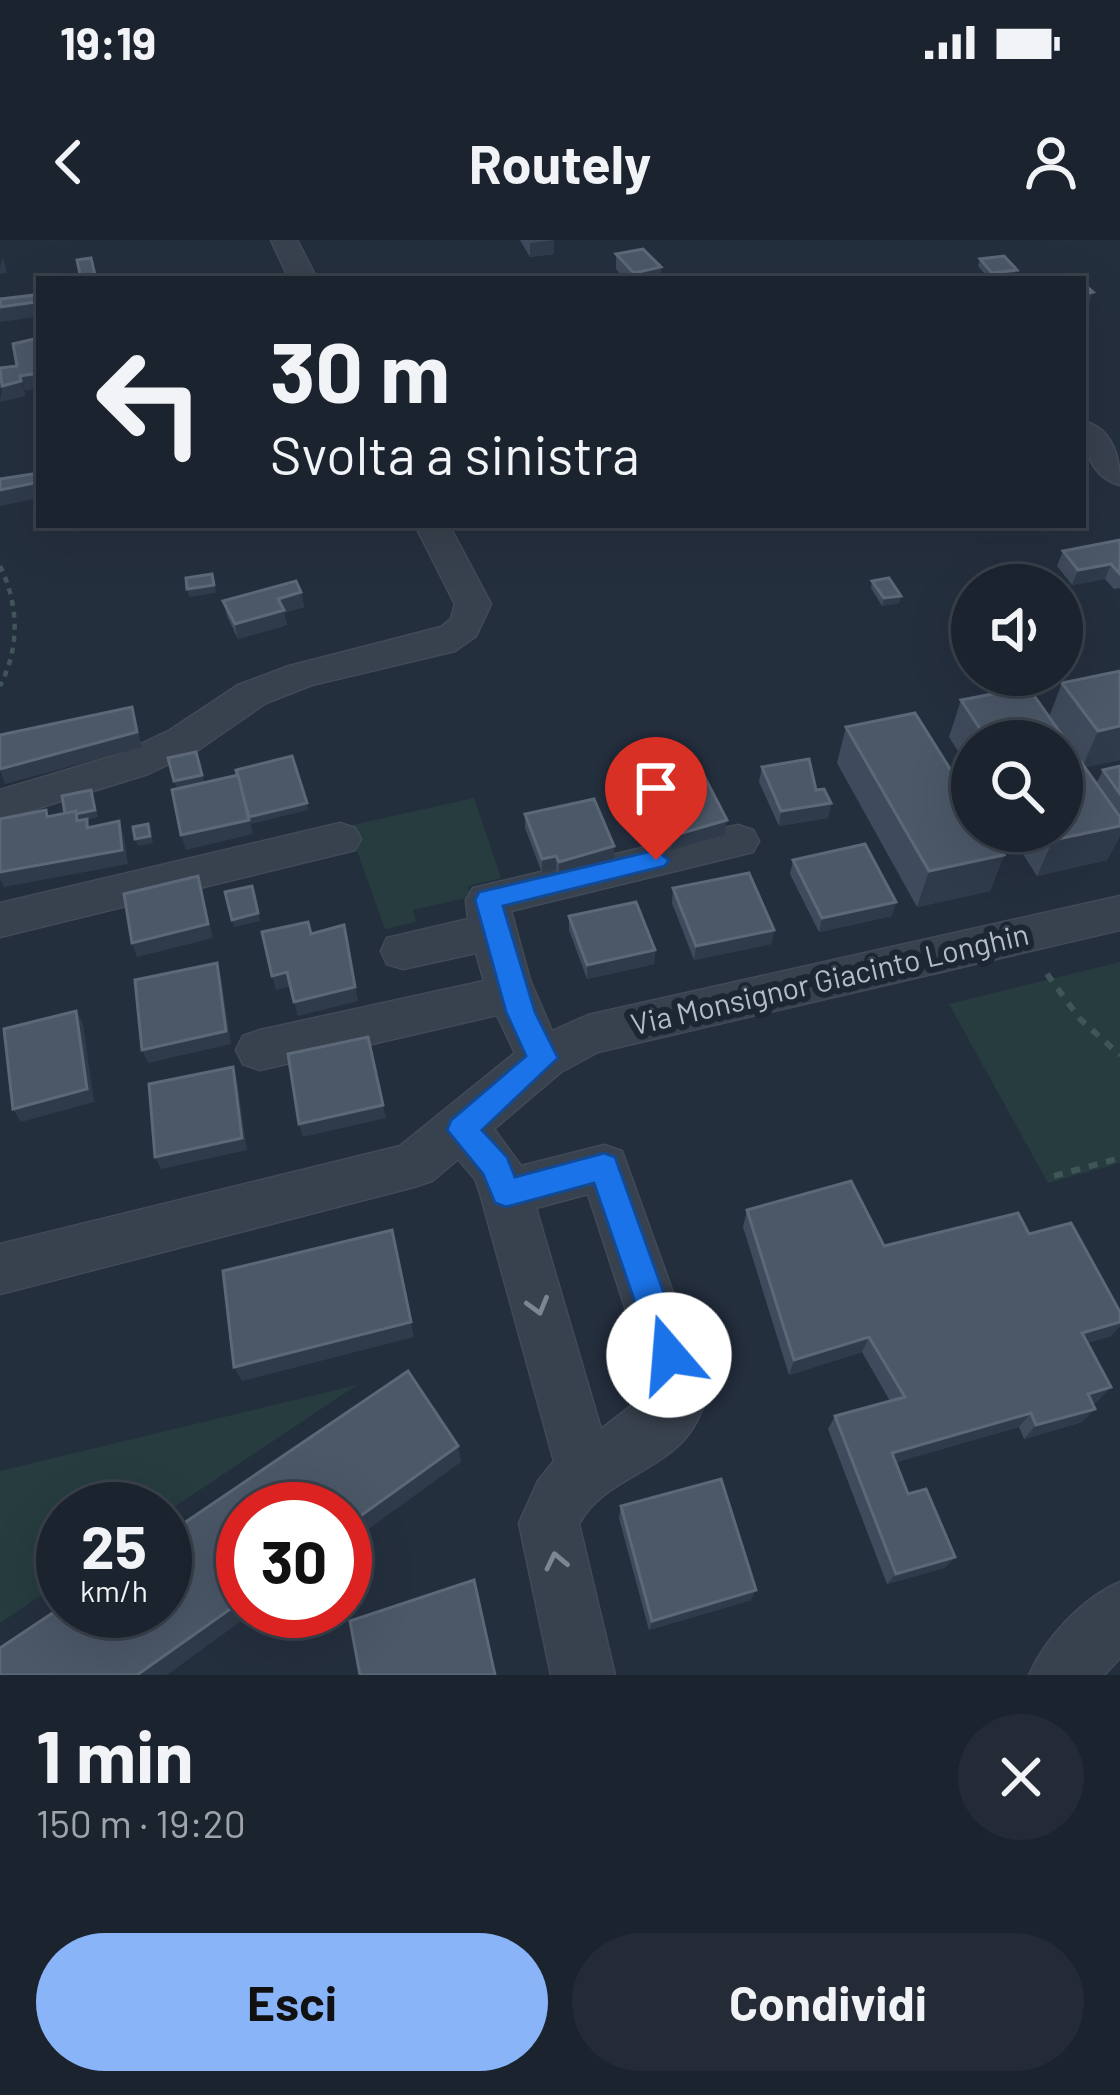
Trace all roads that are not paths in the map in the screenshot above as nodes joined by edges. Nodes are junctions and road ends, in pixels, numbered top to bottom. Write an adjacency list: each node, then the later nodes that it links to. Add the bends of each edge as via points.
1 (284, 240): 2 (street)
2 (302, 276)
3 (1086, 434): 4 (street)
4 (1120, 475)
5 (434, 528): 6 (street, via 473,604 458,634 269,687 134,764)
6 (0, 805)
7 (340, 839): 10 (street)
8 (737, 841): 11 (street, via 493,896 486,905)
9 (1120, 914): 15 (street, Via Monsignor Giacinto Longhin, via 588,1035)
10 (0, 920)
11 (494, 931): 12 (street); 13 (street)
12 (404, 952)
13 (514, 992): 14 (street); 15 (street)
14 (260, 1050)
15 (544, 1058): 16 (street, Via Monsignor Giacinto Longhin)
16 (462, 1130): 17 (street, via 496,1166); 19 (street, Via Monsignor Giacinto Longhin, via 414,1165)
17 (506, 1193): 21 (street, one-way to 21, via 580,1454); 21 (street, via 604,1167 681,1393 650,1431)
18 (0, 1251): 19 (street, Via Monsignor Giacinto Longhin)
19 (56, 1251): 20 (street, Via Monsignor Giacinto Longhin)
20 (0, 1268)
21 (593, 1470): 23 (street, one-way to 21, via 549,1523 568,1487)
22 (1120, 1613): 24 (street)
23 (583, 1675)
24 (1061, 1675)

